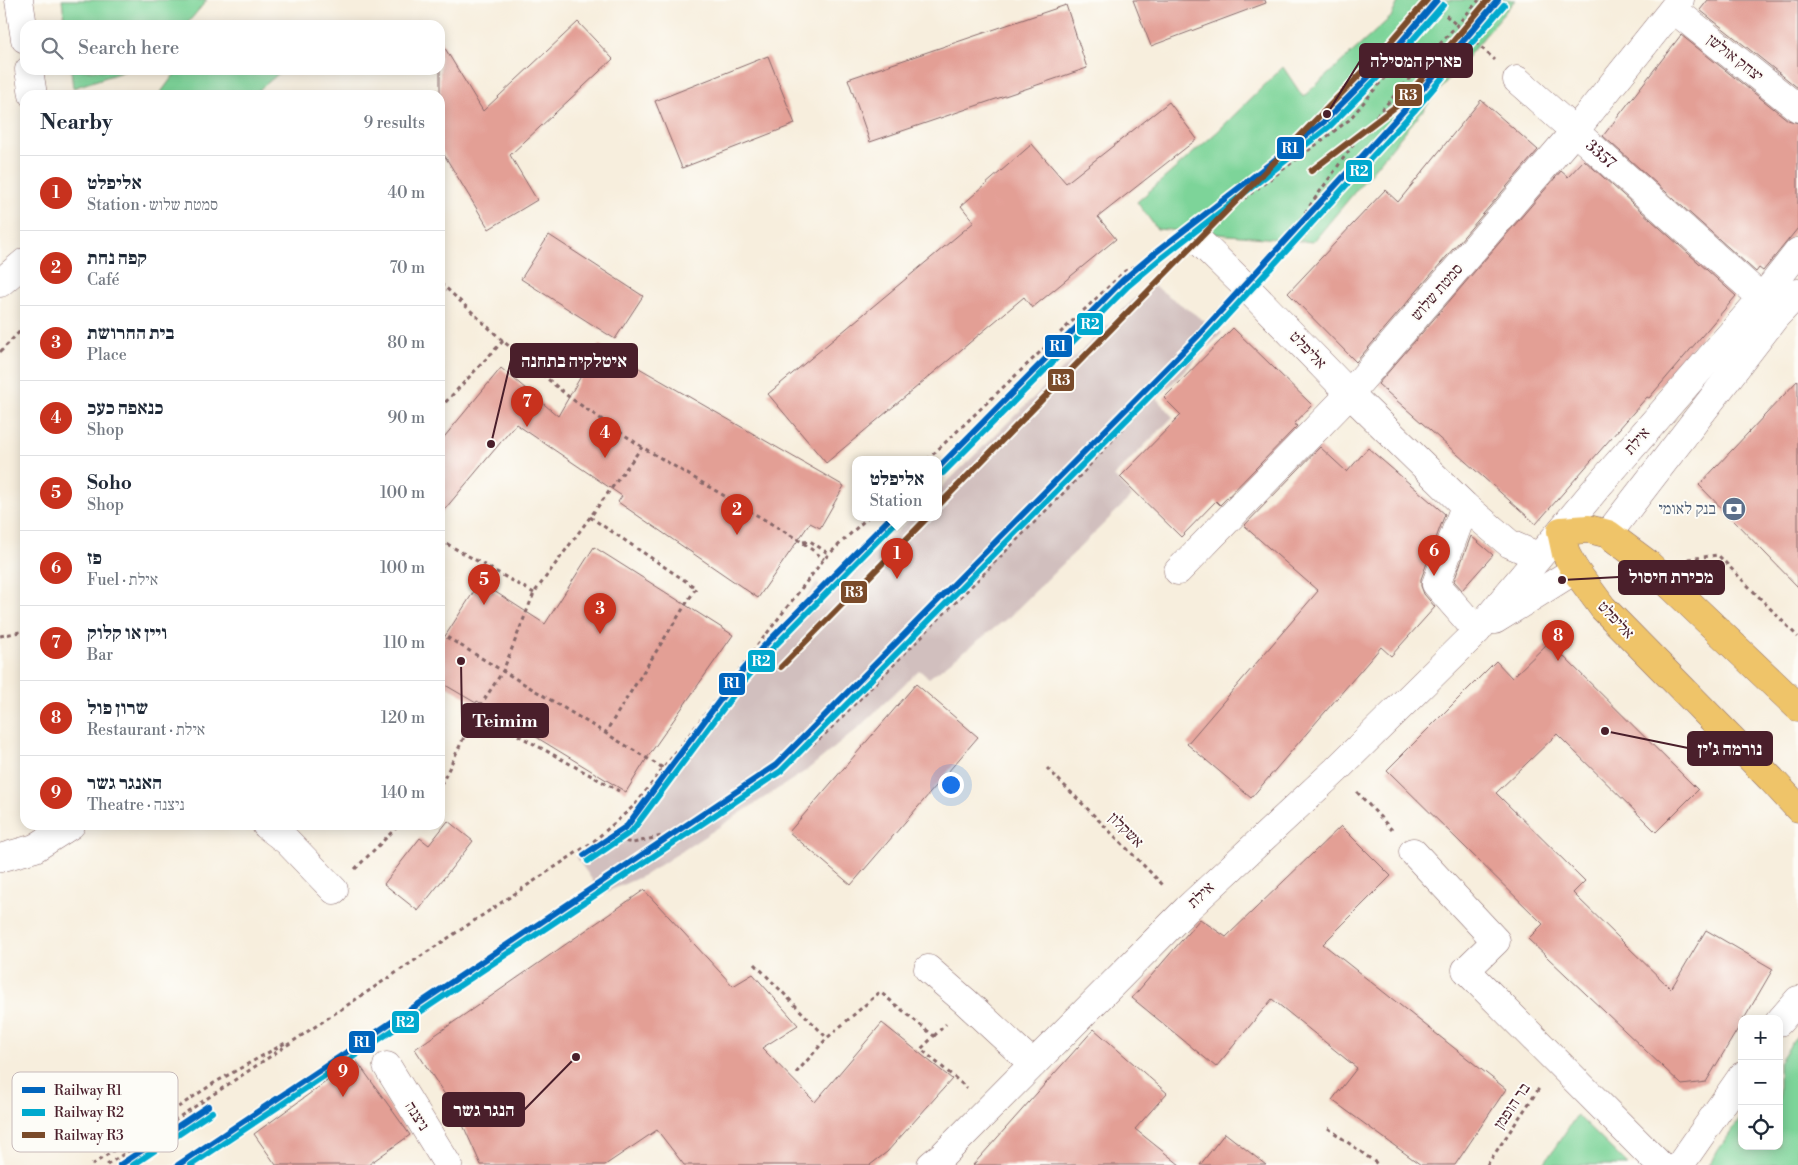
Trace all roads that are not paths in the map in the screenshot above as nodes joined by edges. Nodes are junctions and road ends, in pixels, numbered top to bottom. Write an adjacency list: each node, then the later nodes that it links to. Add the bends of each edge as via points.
1 (19, 0): 3 (street)
2 (1676, 4): 7 (street, יצחק אולשן); 8 (street, סמטת שלוש)
3 (22, 20)
4 (31, 75): 6 (street)
5 (1517, 80): 8 (street, 3357)
6 (32, 90)
7 (1798, 108)
8 (1574, 132): 14 (street, 3357); 15 (street, סמטת שלוש)
9 (1194, 236): 15 (street, אליפלט)
10 (1798, 252): 14 (street, אילת)
11 (20, 266): 12 (street)
12 (0, 283)
13 (1798, 293): 18 (street, אילת, via 1776,316)
14 (1762, 298): 17 (street, אילת)
15 (1349, 393): 16 (street, אליפלט); 21 (street, סמטת שלוש)
16 (1465, 506): 19 (street, אליפלט, via 1510,544); 22 (street, via 1436,584)
17 (1561, 531): 18 (main road, via 1589,529); 19 (street, אילת); 20 (main road, אליפלט, via 1566,554)
18 (1608, 534): 23 (main road, via 1647,563)
19 (1538, 556): 22 (street, אילת)
20 (1575, 570): 22 (street, אילת); 24 (main road, אליפלט, via 1603,608)
21 (1178, 571)
22 (1477, 631): 33 (street, אילת, via 1336,770 1187,909)
23 (1798, 707)
24 (1798, 808)
25 (63, 830): 28 (street, via 35,848)
26 (273, 830): 29 (street)
27 (1413, 852): 38 (street, via 1496,941 1466,970)
28 (0, 858)
29 (334, 890)
30 (928, 969): 33 (street)
31 (1798, 1000): 32 (street)
32 (1783, 1017)
33 (1033, 1064): 37 (street, אילת)
34 (387, 1066): 36 (street, ניצנה)
35 (1738, 1082): 39 (street)
36 (448, 1165)
37 (930, 1165)
38 (1660, 1165)
39 (1680, 1165)

